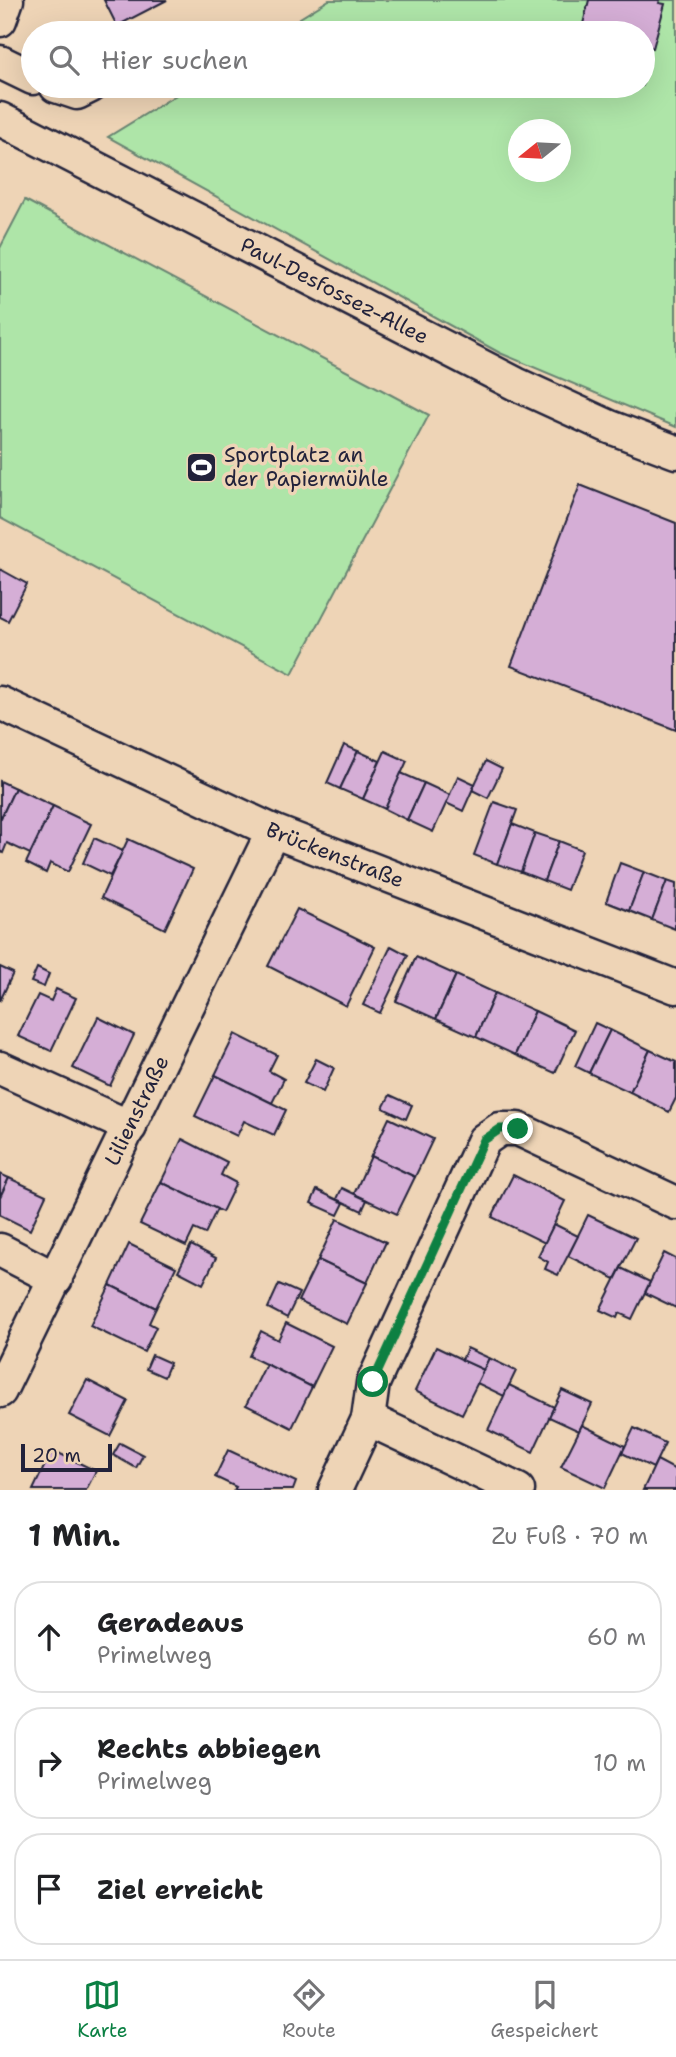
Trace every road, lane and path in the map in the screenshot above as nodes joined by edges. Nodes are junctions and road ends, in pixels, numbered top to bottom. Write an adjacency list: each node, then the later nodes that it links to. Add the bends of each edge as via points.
1 (7, 0): 2 (street)
2 (0, 20)
3 (0, 62): 4 (street)
4 (21, 74)
5 (0, 119): 6 (street, Paul-Desfossez-Allee, via 516,384)
6 (676, 452)
7 (0, 703): 8 (street, Brückenstraße)
8 (273, 831): 9 (street, Brückenstraße); 11 (street, Lilienstraße)
9 (676, 986)
10 (0, 1068): 11 (street)
11 (130, 1127): 14 (street, Lilienstraße)
12 (676, 1203): 16 (street, via 518,1129 500,1129 484,1140 373,1382)
13 (0, 1250): 14 (street)
14 (56, 1279): 15 (street, Lilienstraße)
15 (0, 1391)
16 (368, 1419): 17 (street); 18 (street)
17 (335, 1490)
18 (518, 1490)

